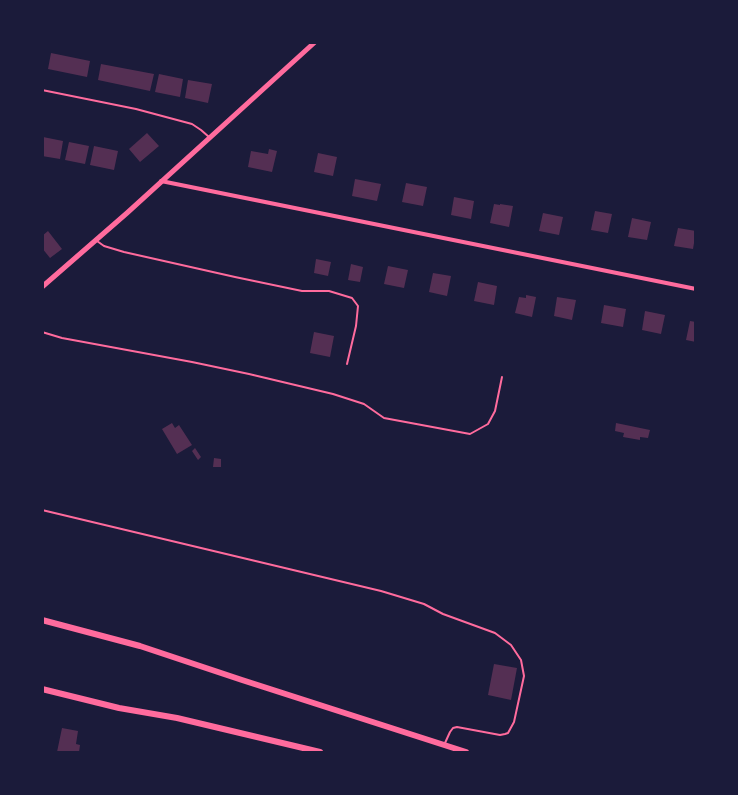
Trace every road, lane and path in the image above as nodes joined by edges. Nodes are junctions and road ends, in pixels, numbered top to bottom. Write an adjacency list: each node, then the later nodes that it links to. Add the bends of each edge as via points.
1 (315, 42): 3 (street)
2 (42, 90): 3 (lane, via 136,108 192,124)
3 (209, 138): 4 (street)
4 (161, 181): 5 (street); 7 (street)
5 (96, 240): 6 (street); 9 (lane, via 104,246 133,254 302,291 329,292 352,298 358,306)
6 (42, 287)
7 (696, 290)
8 (42, 332): 10 (lane, via 296,385 364,404 384,418 470,434 488,424 495,411)
9 (347, 364)
10 (502, 377)
11 (42, 510): 14 (lane, via 380,591 424,604 495,634 511,645 521,660 524,676 514,722 508,733 500,735 453,728)
12 (42, 620): 14 (main road, via 140,646)
13 (42, 689): 15 (main road)
14 (444, 745): 16 (main road)
15 (320, 752)
16 (466, 752)

